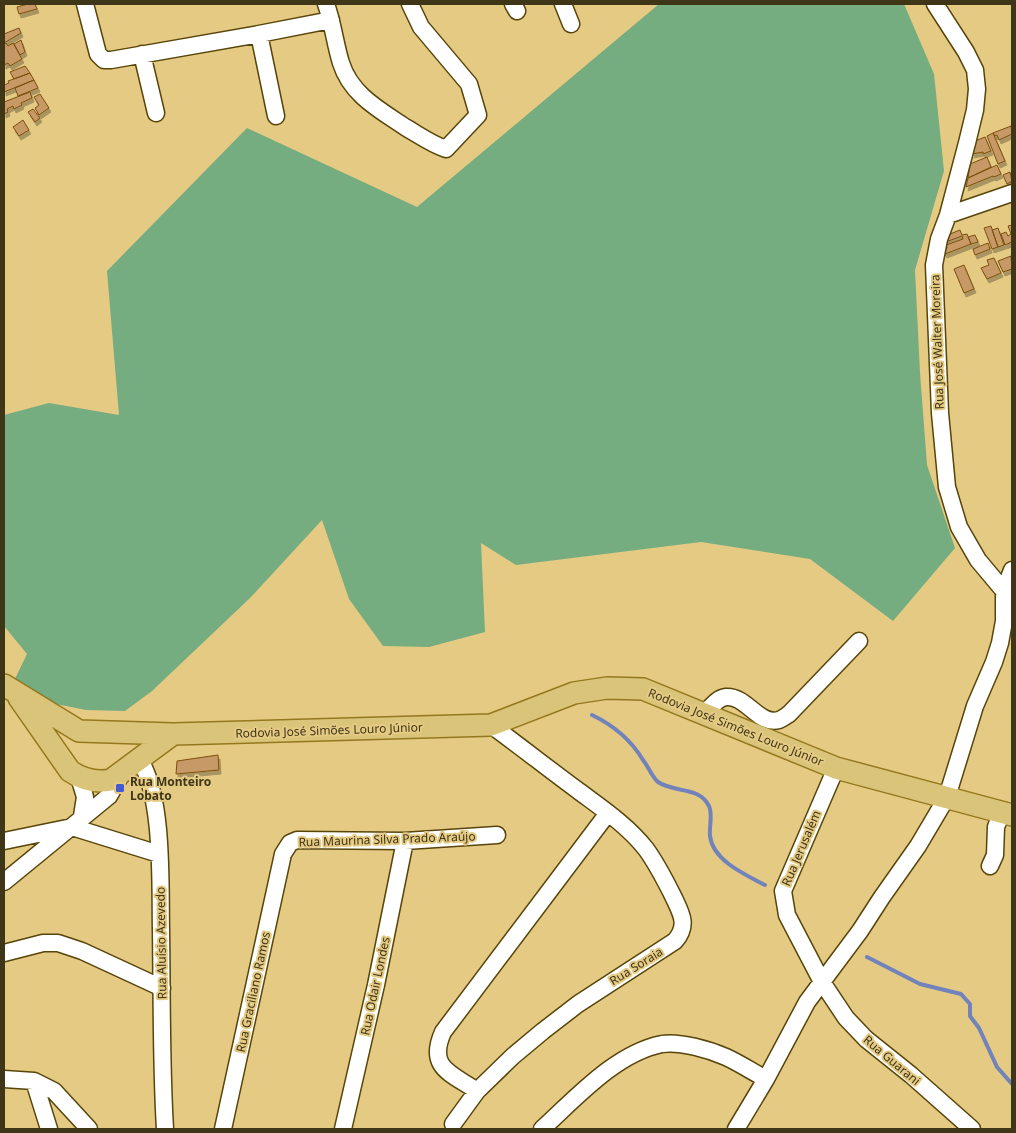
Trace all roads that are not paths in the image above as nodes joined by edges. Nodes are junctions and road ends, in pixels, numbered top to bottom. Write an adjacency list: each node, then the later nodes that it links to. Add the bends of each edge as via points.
1 (85, 4): 9 (street, via 101,58 111,60)
2 (326, 4): 6 (street)
3 (410, 4): 6 (street, via 421,27 469,84 476,106 478,115 446,149 375,108 359,94 341,64)
4 (563, 4): 7 (street)
5 (935, 4): 13 (street, Rua José Walter Moreira, via 975,70 977,89 975,110)
6 (331, 20): 8 (street)
7 (571, 24)
8 (259, 34): 9 (street); 11 (street)
9 (142, 54): 10 (street)
10 (156, 114)
11 (276, 116)
12 (1012, 193): 13 (street)
13 (948, 216): 15 (street, Rua José Walter Moreira, via 934,265 940,413 947,487 959,527 978,560)
14 (1012, 570): 15 (street)
15 (1004, 591): 27 (street, via 1000,643 975,706)
16 (859, 641): 18 (street, via 789,714 779,720 768,720 737,699 725,697 716,701)
17 (10, 689): 20 (main road, Rodovia José Simões Louro Júnior); 26 (main road, Rodovia José Simões Louro Júnior)
18 (704, 714): 19 (main road, Rodovia José Simões Louro Júnior, via 643,690 607,688 574,693); 24 (main road, Rodovia José Simões Louro Júnior)
19 (491, 725): 22 (main road, Rodovia José Simões Louro Júnior); 28 (street, Rua Soraia)
20 (79, 731): 21 (main road, Rodovia José Simões Louro Júnior); 26 (main road, via 65,744 63,751 64,760)
21 (123, 733): 22 (main road, Rodovia José Simões Louro Júnior); 23 (main road)
22 (173, 734): 23 (main road)
23 (139, 759): 25 (main road); 34 (street, Rua Aluísio Azevedo, via 153,795)
24 (836, 768): 27 (main road, Rodovia José Simões Louro Júnior); 39 (street, Rua Jerusalém, via 783,890 787,915)
25 (122, 773): 26 (main road, via 101,782); 30 (street, via 110,796)
26 (74, 774): 30 (street, via 84,797)
27 (947, 797): 29 (main road, Rodovia José Simões Louro Júnior); 39 (street, via 918,846)
28 (608, 813): 44 (street, via 443,1032 436,1052 441,1065); 44 (street, Rua Soraia, via 640,843 658,867 683,919 680,934 665,948 578,1004 513,1056)
29 (1008, 817): 36 (street, via 996,827 995,855)
30 (77, 822): 32 (street); 34 (street); 37 (street)
31 (497, 835): 33 (street, Rua Maurina Silva Prado Araújo)
32 (4, 841)
33 (405, 841): 35 (street, Rua Maurina Silva Prado Araújo, via 297,840 290,843); 50 (street, Rua Odair Londes)
34 (159, 854): 40 (street, Rua Aluísio Azevedo)
35 (283, 854): 49 (street, Rua Graciliano Ramos)
36 (990, 866)
37 (4, 882)
38 (4, 953): 40 (street, via 43,943 58,944 82,951)
39 (822, 982): 42 (street, via 807,1002); 53 (street, Rua Guarani, via 846,1018 866,1040)
40 (162, 988): 48 (street, Rua Aluísio Azevedo)
41 (4, 1079): 43 (street)
42 (766, 1079): 51 (street, via 705,1049 664,1044 623,1060); 52 (street)
43 (34, 1081): 46 (street); 47 (street, via 54,1091)
44 (477, 1091): 45 (street, Rua Soraia)
45 (453, 1124)
46 (49, 1129)
47 (89, 1129)
48 (165, 1129)
49 (223, 1129)
50 (343, 1129)
51 (542, 1129)
52 (736, 1129)
53 (972, 1129)

